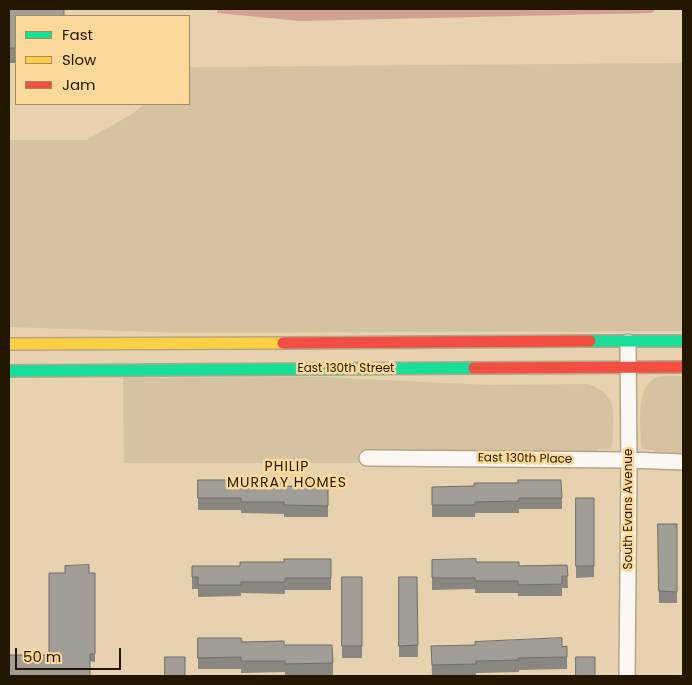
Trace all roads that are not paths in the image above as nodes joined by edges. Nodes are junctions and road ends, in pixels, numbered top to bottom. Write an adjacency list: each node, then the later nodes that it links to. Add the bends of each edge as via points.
1 (683, 341): 2 (main road)
2 (628, 342): 3 (main road); 5 (street, South Evans Avenue)
3 (9, 344)
4 (683, 367): 5 (main road, East 130th Street)
5 (629, 368): 6 (main road, East 130th Street); 8 (street, South Evans Avenue)
6 (9, 370)
7 (367, 458): 8 (street, East 130th Place)
8 (630, 460): 9 (street, East 130th Place); 10 (street, South Evans Avenue)
9 (683, 462)
10 (627, 676)

